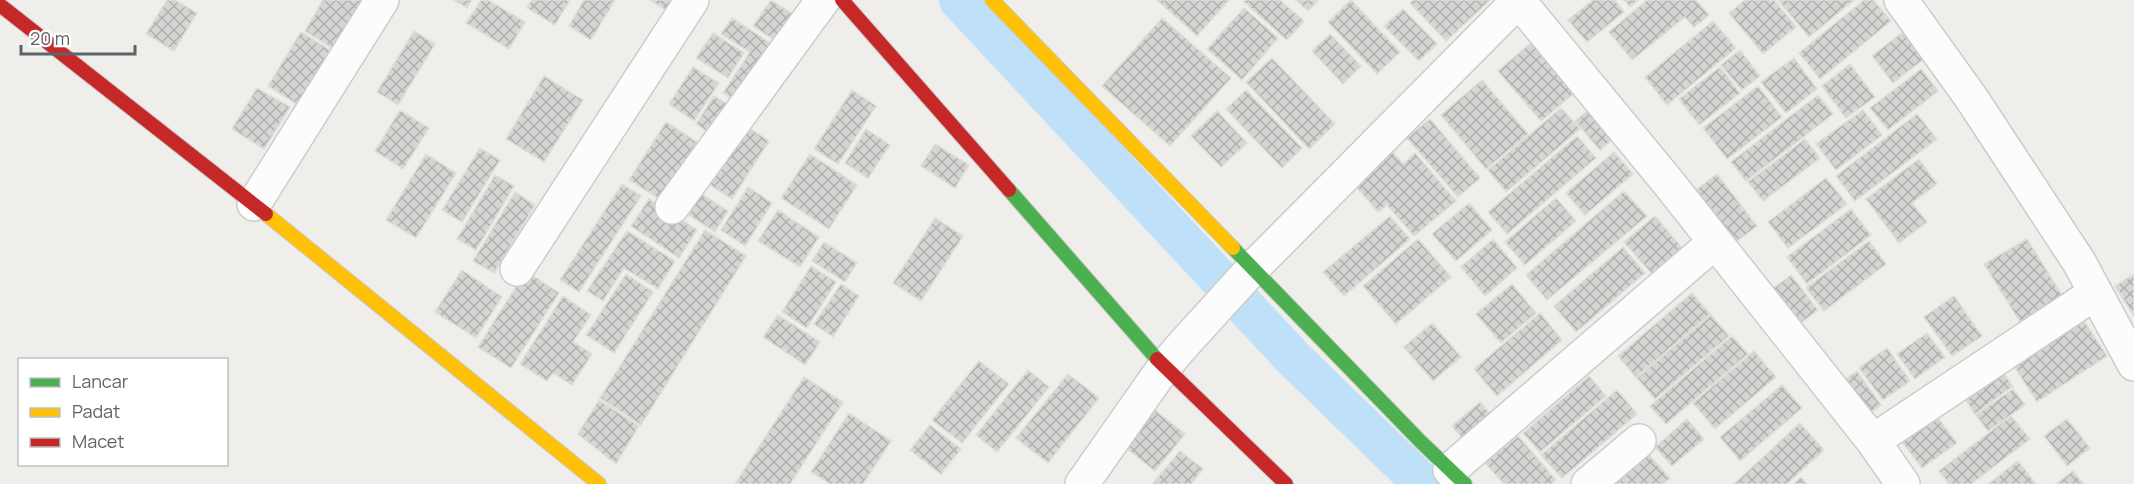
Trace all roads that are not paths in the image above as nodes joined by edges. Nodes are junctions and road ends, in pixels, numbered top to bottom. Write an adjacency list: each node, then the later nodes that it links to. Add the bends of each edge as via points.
1 (382, 0): 9 (street)
2 (692, 0): 12 (street)
3 (824, 0): 10 (street)
4 (842, 0): 15 (street)
5 (992, 0): 13 (street, via 1199,215)
6 (1519, 0): 11 (street); 13 (street)
7 (1901, 0): 14 (street, via 1978,109)
8 (0, 5): 9 (street)
9 (254, 204): 20 (street)
10 (672, 207)
11 (1715, 242): 18 (street); 19 (street)
12 (517, 269)
13 (1249, 273): 15 (street); 19 (street)
14 (2096, 293): 16 (street); 18 (street)
15 (1173, 356): 21 (street); 22 (street)
16 (2134, 364)
17 (1639, 441): 23 (street)
18 (1873, 441): 24 (street)
19 (1457, 477)
20 (599, 484)
21 (1082, 484)
22 (1286, 484)
23 (1588, 484)
24 (1903, 484)

